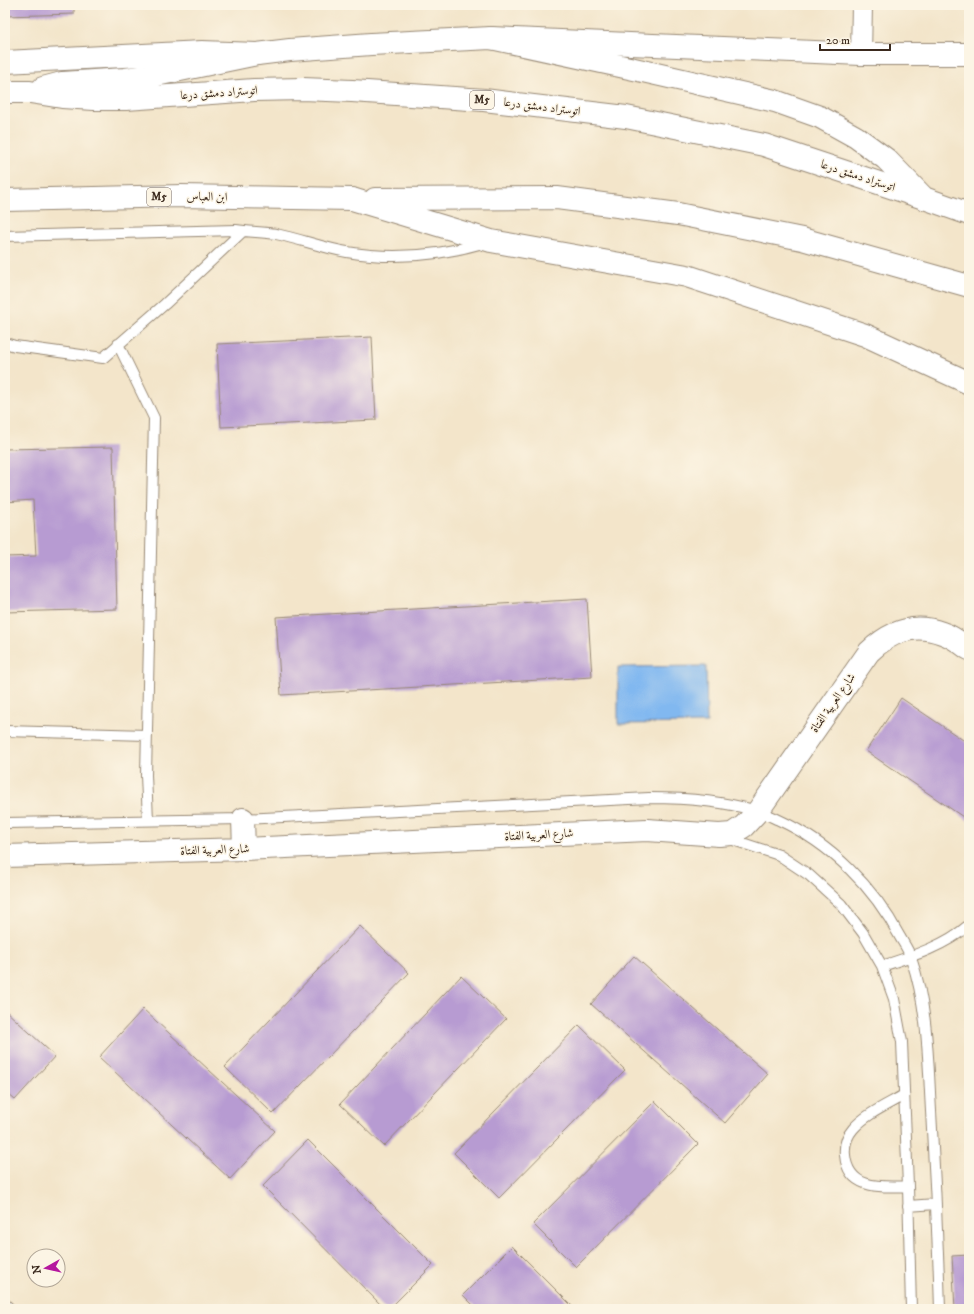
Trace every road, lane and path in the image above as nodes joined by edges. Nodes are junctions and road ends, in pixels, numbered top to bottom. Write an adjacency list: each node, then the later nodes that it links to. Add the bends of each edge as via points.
1 (862, 5): 4 (street)
2 (491, 38): 3 (main road, via 371,44); 4 (main road); 9 (main road, via 775,101 820,117 856,137 886,159)
3 (257, 54): 6 (main road, via 202,52); 8 (main road, via 156,75 62,83)
4 (861, 54): 5 (main road)
5 (969, 54)
6 (5, 62)
7 (5, 92): 8 (main road, M5)
8 (30, 92): 9 (main road, اتوستراد دمشق درعا / M5, via 62,97 126,100 254,90 303,89 500,102 626,117 764,145)
9 (924, 198): 12 (main road, اتوستراد دمشق درعا / M5)
10 (352, 199): 11 (main road, ابن العباس / M5, via 182,196); 15 (main road); 16 (main road, M5, via 557,198 678,214 802,239)
11 (5, 200)
12 (969, 214)
13 (243, 231): 14 (lane); 15 (lane, via 274,234 347,252 383,256 420,256 456,251); 18 (lane)
14 (5, 236)
15 (491, 241): 19 (main road, via 687,276 865,335)
16 (969, 286)
17 (5, 343): 18 (lane, via 103,358)
18 (118, 344): 22 (lane, via 154,418)
19 (969, 382)
20 (969, 649): 23 (main road, شارع العربية الفتاة, via 944,633 928,628 911,628 881,641 869,652)
21 (5, 731): 22 (lane)
22 (147, 735): 25 (lane)
23 (758, 811): 24 (lane, via 705,801 649,798); 27 (main road, شارع العربية الفتاة, via 732,834); 31 (lane, via 798,829 843,863 867,887 887,914)
24 (243, 819): 25 (lane); 28 (main road)
25 (148, 820): 26 (lane)
26 (5, 823)
27 (719, 835): 28 (main road, شارع العربية الفتاة, via 647,830); 32 (lane, via 778,855 808,875 841,904 863,933)
28 (244, 849): 29 (main road, شارع العربية الفتاة)
29 (5, 856)
30 (969, 925): 31 (lane, via 960,933)
31 (911, 957): 32 (lane); 35 (lane, via 921,994 927,1039)
32 (882, 966): 33 (lane, via 894,1000 902,1042)
33 (904, 1095): 34 (lane); 34 (lane, via 882,1107 852,1130 846,1139 844,1150 848,1169 861,1182 879,1187)
34 (908, 1186): 36 (lane)
35 (936, 1204): 36 (lane); 40 (lane)
36 (908, 1206): 39 (lane)
37 (5, 1304): 38 (lane)
38 (10, 1309)
39 (911, 1309)
40 (940, 1309)

